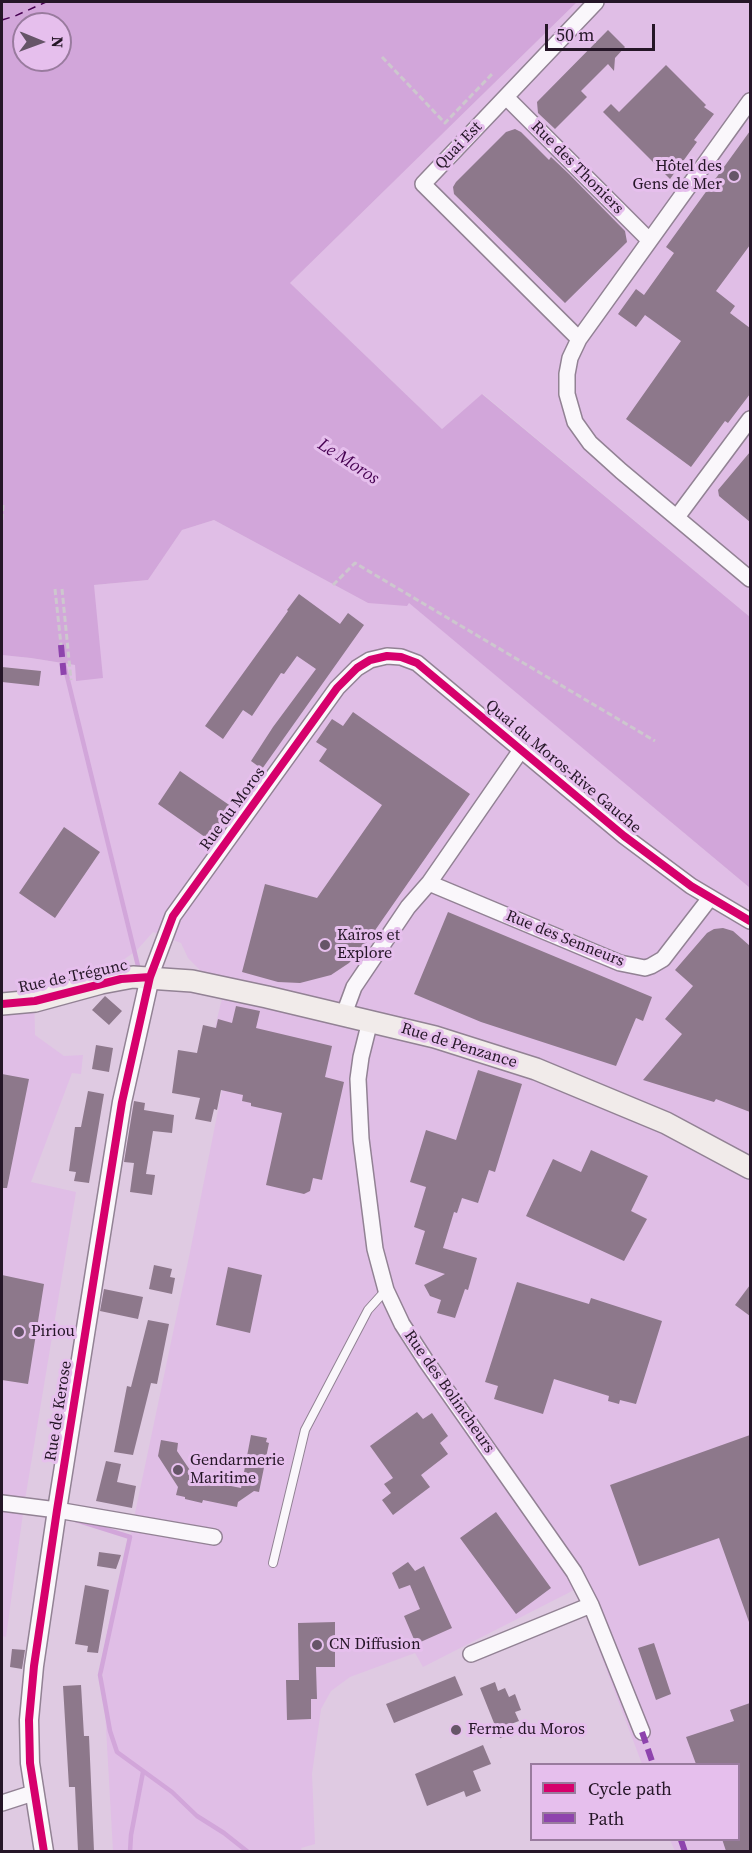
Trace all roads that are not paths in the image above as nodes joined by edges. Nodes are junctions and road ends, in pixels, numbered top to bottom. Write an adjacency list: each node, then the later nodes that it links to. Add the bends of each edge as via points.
1 (596, 2): 2 (street, Quai Est)
2 (506, 97): 4 (street, Rue des Thoniers); 5 (street, Quai Est, via 423,184)
3 (750, 101): 4 (street)
4 (649, 240): 5 (street)
5 (579, 339): 7 (street, via 567,374 567,394 575,422 605,457)
6 (750, 419): 7 (street)
7 (677, 517): 8 (street)
8 (750, 579)
9 (357, 668): 10 (street, Quai du Moros-Rive Gauche, via 387,656 417,663); 14 (street, Rue du Moros, via 338,688 173,916)
10 (521, 750): 11 (street); 12 (street, Quai du Moros-Rive Gauche, via 624,836)
11 (429, 883): 12 (street, Rue des Senneurs, via 620,963 645,968 663,959); 16 (street, via 354,987)
12 (710, 898): 13 (street, Quai du Moros-Rive Gauche)
13 (750, 921)
14 (150, 977): 15 (main road, Rue de Trégunc, via 120,979 35,1001); 16 (main road, Rue de Penzance, via 196,982); 21 (street, Rue de Kerose, via 122,1102)
15 (2, 1004)
16 (344, 1014): 17 (main road, Rue de Penzance)
17 (370, 1020): 18 (main road, Rue de Penzance, via 487,1053 564,1080 680,1130); 19 (street, Rue des Bolincheurs, via 358,1079 361,1139 375,1249)
18 (750, 1168)
19 (386, 1290): 23 (lane, via 368,1310 305,1430); 24 (street, Rue des Bolincheurs, via 426,1361 556,1544)
20 (2, 1503): 21 (street)
21 (57, 1510): 22 (street); 27 (street, Rue de Kerose, via 30,1699)
22 (214, 1537)
23 (273, 1563)
24 (591, 1605): 25 (street); 26 (street, Rue des Bolincheurs)
25 (471, 1654)
26 (642, 1732)
27 (33, 1792): 28 (street); 29 (street, Rue de Kerose)
28 (2, 1803)
29 (44, 1851)

